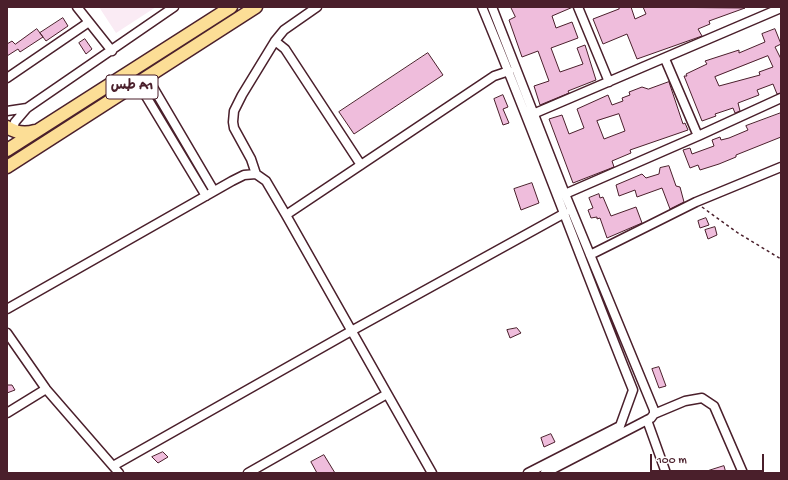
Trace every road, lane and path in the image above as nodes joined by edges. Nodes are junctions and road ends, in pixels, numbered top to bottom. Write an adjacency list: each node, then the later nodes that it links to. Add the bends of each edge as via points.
1 (77, 7): 10 (street)
2 (174, 7): 12 (street)
3 (231, 7): 22 (highway, طس A1)
4 (256, 7): 16 (highway, طس A1)
5 (317, 7): 11 (street, via 284,30)
6 (482, 7): 14 (street)
7 (492, 7): 21 (street)
8 (581, 8): 17 (street)
9 (781, 8): 13 (street)
10 (89, 22): 12 (street); 15 (street)
11 (275, 41): 28 (street, via 285,49); 30 (street, via 234,111 234,128)
12 (112, 51): 19 (street)
13 (665, 59): 17 (street); 24 (street)
14 (509, 70): 28 (street, via 494,76); 35 (street)
15 (7, 78)
16 (143, 80): 26 (highway, طس A1); 31 (street); 33 (street)
17 (609, 82): 21 (street)
18 (781, 98): 24 (street)
19 (27, 108): 20 (street); 23 (street)
20 (7, 112)
21 (533, 114): 32 (street)
22 (44, 128): 23 (highway, via 24,133); 25 (highway, طس A1)
23 (9, 130): 25 (highway)
24 (698, 136): 32 (street)
25 (11, 148): 26 (highway)
26 (24, 156): 27 (highway, طس A1)
27 (9, 162)
28 (361, 165): 36 (street)
29 (781, 167): 34 (street)
30 (256, 174): 31 (street, via 244,175); 36 (street, via 266,181)
31 (214, 191): 33 (street)
32 (564, 194): 37 (street)
33 (206, 196): 39 (street)
34 (696, 202): 37 (street); 38 (path, via 738,233)
35 (565, 213): 40 (street); 50 (street, via 633,390 620,426)
36 (286, 215): 40 (street)
37 (590, 255): 45 (street)
38 (781, 259)
39 (7, 309)
40 (352, 330): 43 (street); 47 (street)
41 (7, 333): 42 (street)
42 (46, 390): 44 (street); 47 (street)
43 (387, 394): 48 (street); 49 (street)
44 (7, 413)
45 (654, 414): 46 (street); 53 (street, via 685,401 702,398 714,406)
46 (647, 420): 51 (street); 52 (street)
47 (116, 470)
48 (248, 473)
49 (432, 473)
50 (528, 473)
51 (545, 473)
52 (666, 473)
53 (743, 473)

